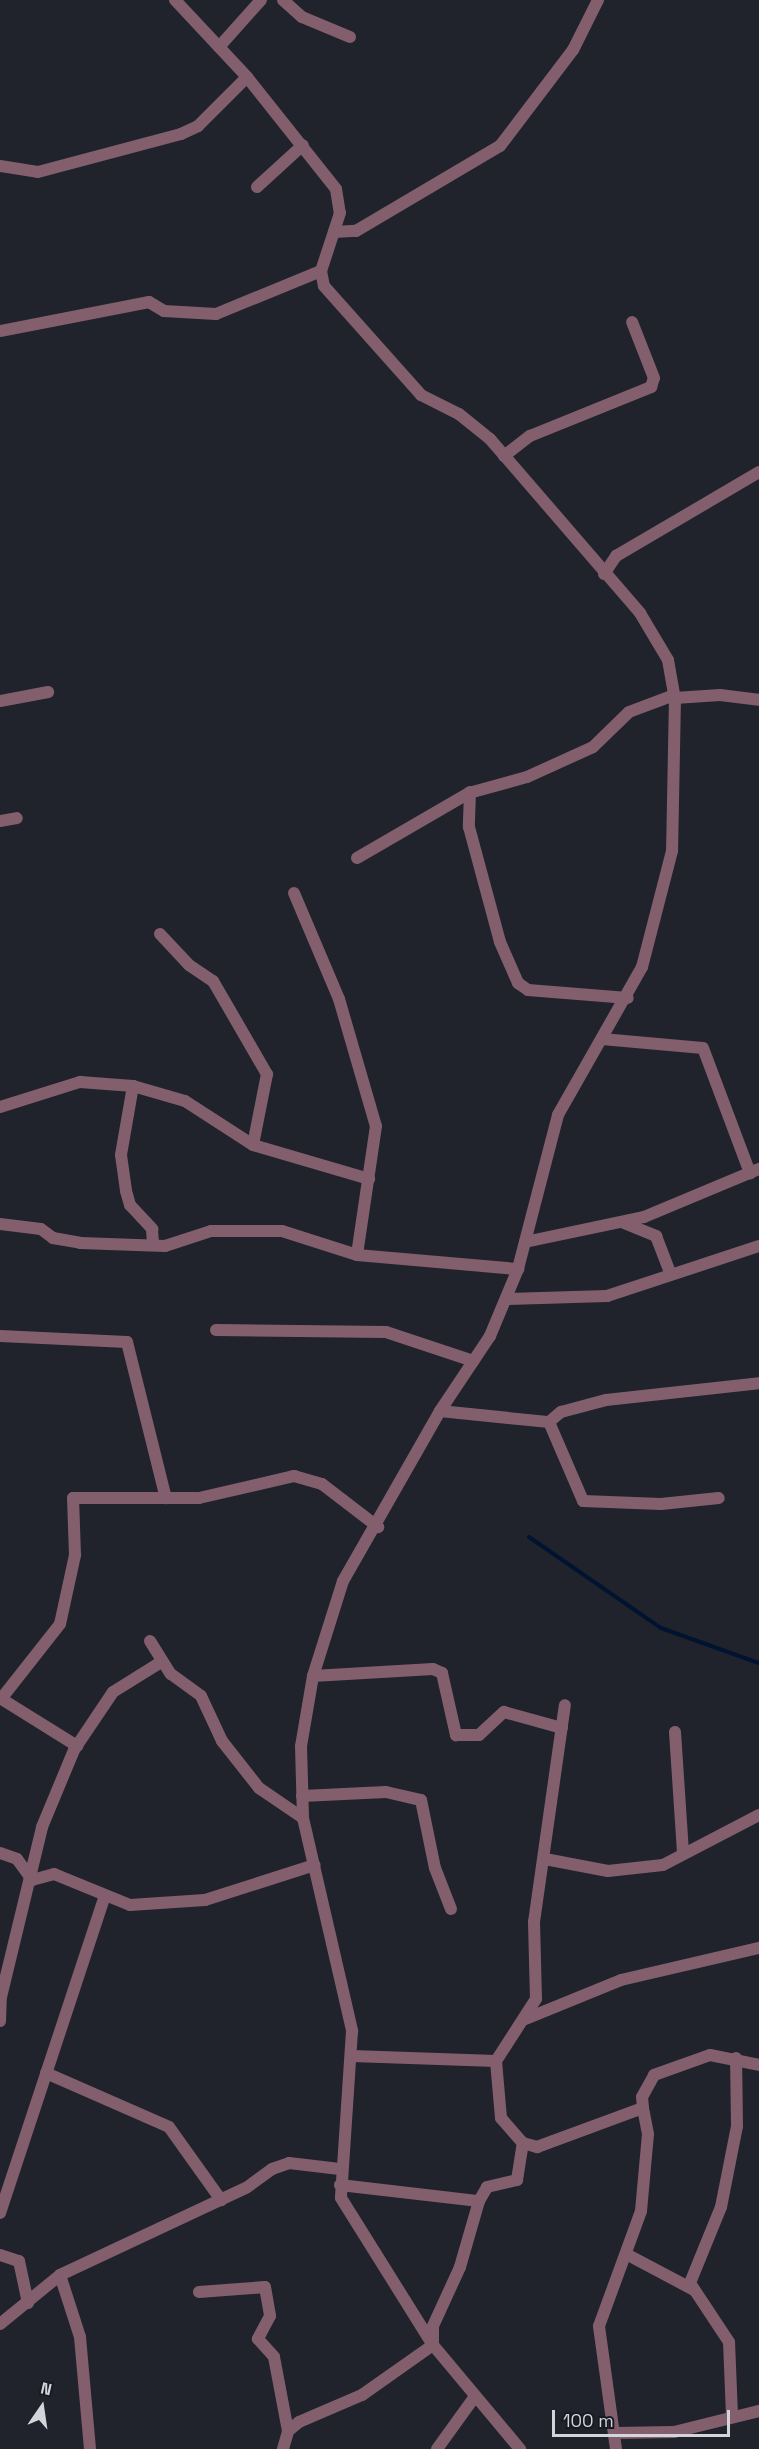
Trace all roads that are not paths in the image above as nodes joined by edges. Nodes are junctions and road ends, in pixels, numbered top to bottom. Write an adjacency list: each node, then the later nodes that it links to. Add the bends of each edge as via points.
1 (175, 0): 6 (street)
2 (261, 0): 6 (street)
3 (283, 0): 5 (street, via 302,16)
4 (598, 0): 11 (street, via 573,50 500,146 356,231)
5 (350, 37)
6 (219, 47): 7 (street)
7 (247, 77): 8 (street); 9 (street, via 198,126 181,134 38,172)
8 (303, 145): 10 (street); 11 (street, via 336,189 340,213)
9 (0, 166)
10 (257, 187)
11 (334, 232): 12 (street)
12 (321, 271): 14 (street, via 216,314 164,311 149,302); 15 (street, via 324,286 392,367 421,395 459,414)
13 (632, 322): 15 (street, via 654,378 651,387 520,440)
14 (0, 331)
15 (504, 456): 17 (street)
16 (759, 472): 17 (street, via 616,556)
17 (604, 574): 19 (street, via 640,613 668,660)
18 (48, 692): 20 (street)
19 (675, 697): 21 (street, via 720,695); 22 (street, via 629,712 592,747 527,777); 28 (street, via 672,851 642,967)
20 (0, 700)
21 (759, 700)
22 (470, 792): 25 (street); 28 (street, via 469,827 500,942 518,983 528,990)
23 (17, 818): 24 (street)
24 (0, 821)
25 (357, 858)
26 (294, 893): 34 (street, via 339,999 376,1126)
27 (160, 934): 32 (street, via 189,966 213,981 267,1074)
28 (628, 998): 29 (street)
29 (602, 1039): 33 (street, via 703,1048); 37 (street, via 558,1115)
30 (133, 1086): 31 (street, via 80,1082); 32 (street, via 185,1101); 38 (street, via 123,1164 128,1201 152,1229)
31 (0, 1107)
32 (253, 1145): 34 (street)
33 (754, 1171): 35 (street)
34 (369, 1179): 40 (street)
35 (624, 1223): 37 (street); 42 (street, via 656,1236)
36 (0, 1224): 38 (street, via 41,1229 53,1238 80,1243)
37 (525, 1242): 41 (street)
38 (153, 1245): 40 (street, via 179,1245 210,1231 282,1232)
39 (759, 1246): 42 (street)
40 (357, 1255): 41 (street)
41 (518, 1269): 43 (street)
42 (670, 1272): 43 (street, via 607,1296)
43 (507, 1299): 46 (street)
44 (216, 1330): 46 (street, via 386,1332)
45 (0, 1336): 50 (street, via 127,1342)
46 (473, 1361): 48 (street)
47 (759, 1383): 49 (street, via 606,1400 561,1412)
48 (440, 1411): 49 (street); 52 (street, via 397,1483)
49 (549, 1422): 51 (street, via 583,1501 661,1504)
50 (166, 1498): 52 (street, via 221,1495 294,1476 322,1484); 56 (street, via 73,1498 75,1555 60,1624)
51 (719, 1498)
52 (378, 1527): 55 (street, via 343,1581)
53 (150, 1641): 54 (street)
54 (161, 1662): 60 (street, via 113,1692); 63 (street, via 201,1696 222,1741 259,1788)
55 (314, 1676): 58 (street, via 433,1669 442,1673 456,1735 479,1736 504,1712); 61 (street, via 301,1746)
56 (1, 1698): 60 (street)
57 (565, 1705): 58 (street)
58 (561, 1728): 66 (street)
59 (675, 1732): 64 (street)
60 (77, 1746): 68 (street, via 42,1827)
61 (302, 1796): 63 (street); 70 (street, via 386,1792 421,1800 435,1868)
62 (759, 1815): 64 (street)
63 (303, 1818): 67 (street)
64 (683, 1851): 66 (street, via 663,1865 608,1871)
65 (0, 1853): 68 (street, via 17,1859)
66 (545, 1859): 73 (street, via 534,1922 537,1993)
67 (315, 1865): 69 (street, via 205,1900 160,1906); 74 (street, via 330,1949 352,2031)
68 (32, 1880): 69 (street, via 54,1874); 72 (street, via 1,1997)
69 (104, 1899): 78 (street)
70 (451, 1909)
71 (759, 1948): 73 (street, via 621,1980)
72 (0, 2021)
73 (522, 2021): 76 (street)
74 (352, 2056): 76 (street); 81 (street)
75 (736, 2058): 77 (street); 79 (street, via 701,2056 654,2075 642,2097); 89 (street, via 737,2126 721,2207 690,2283)
76 (496, 2061): 80 (street, via 501,2118)
77 (759, 2065)
78 (46, 2073): 83 (street, via 169,2127); 85 (street)
79 (643, 2108): 80 (street, via 537,2147); 87 (street, via 648,2134 641,2211)
80 (523, 2144): 84 (street, via 517,2180 487,2187)
81 (340, 2169): 82 (street); 83 (street, via 289,2163)
82 (340, 2185): 84 (street); 93 (street, via 345,2206)
83 (221, 2200): 88 (street)
84 (479, 2201): 93 (street, via 460,2267 433,2326)
85 (0, 2213)
86 (0, 2255): 91 (street, via 19,2261)
87 (628, 2255): 89 (street); 98 (street, via 599,2326)
88 (60, 2275): 91 (street); 100 (street, via 80,2337)
89 (694, 2290): 96 (street, via 729,2342)
90 (199, 2292): 97 (street, via 265,2287 270,2316 258,2339 274,2356)
91 (28, 2303): 92 (street)
92 (0, 2324)
93 (433, 2345): 94 (street); 97 (street, via 362,2395)
94 (473, 2399): 99 (street); 102 (street)
95 (759, 2411): 96 (street)
96 (732, 2416): 98 (street, via 674,2432)
97 (288, 2431): 101 (street)
98 (615, 2433): 103 (street)
99 (518, 2448)
100 (90, 2449)
101 (283, 2449)
102 (437, 2449)
103 (616, 2449)

